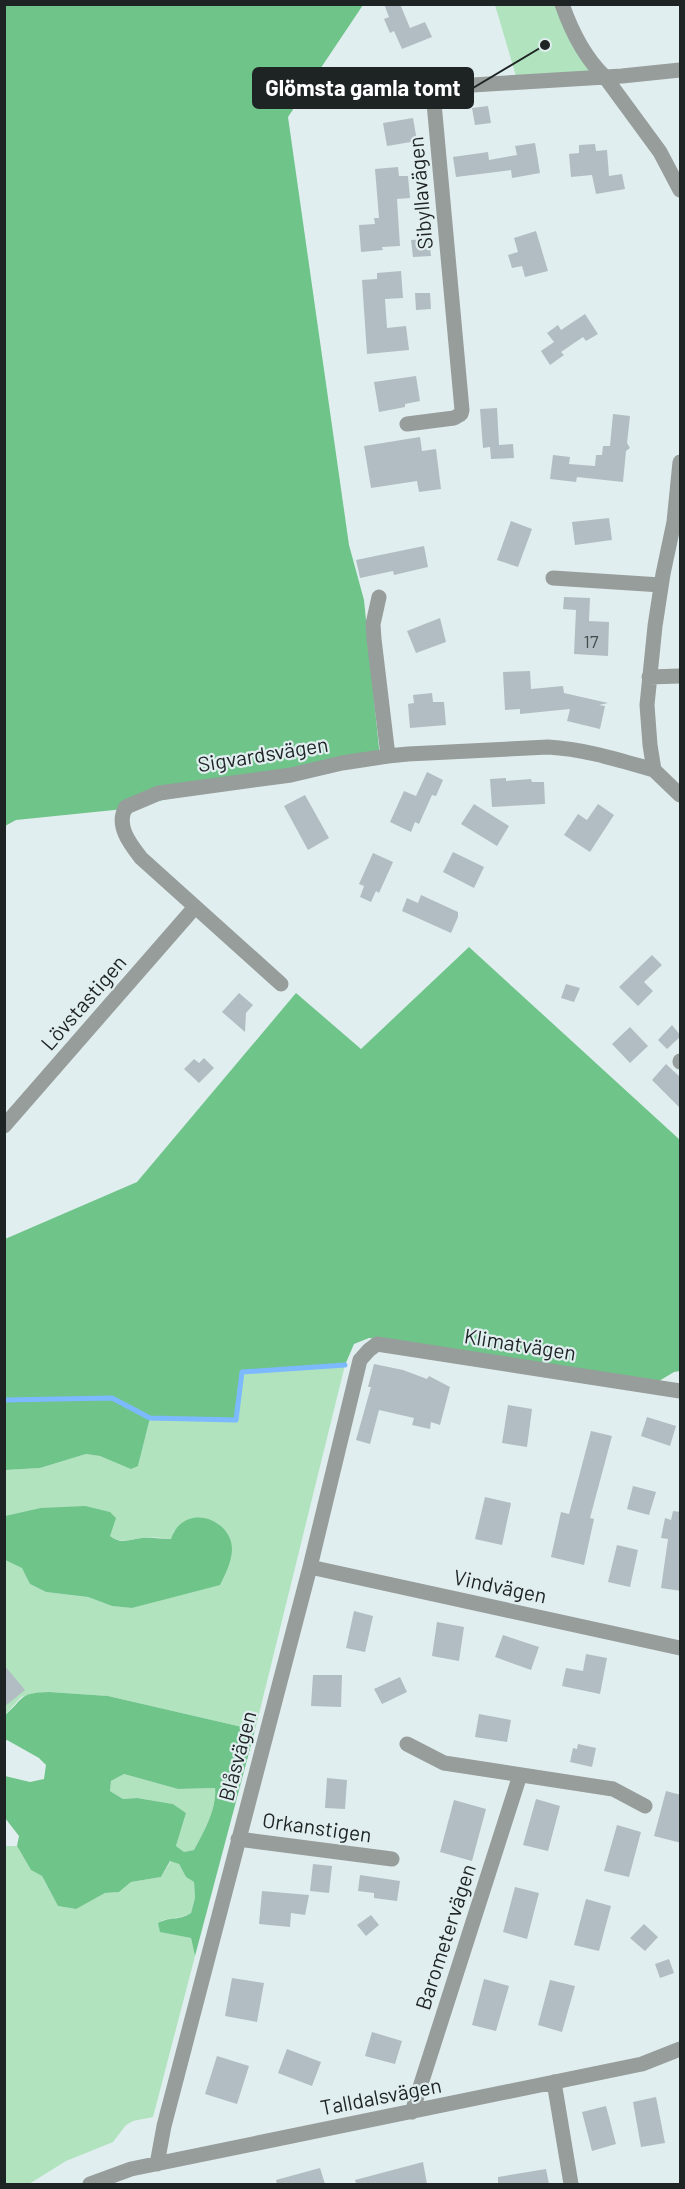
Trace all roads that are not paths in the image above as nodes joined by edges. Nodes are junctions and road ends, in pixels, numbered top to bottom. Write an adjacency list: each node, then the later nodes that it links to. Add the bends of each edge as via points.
1 (562, 4): 3 (street, via 578,40)
2 (681, 70): 3 (street, Sibyllavägen)
3 (605, 77): 4 (street, via 660,152); 5 (street, Sibyllavägen, via 456,86 441,82 434,103 462,410 454,418)
4 (681, 190)
5 (407, 424)
6 (681, 462): 7 (street)
7 (677, 522): 9 (street)
8 (553, 578): 9 (street)
9 (660, 585): 12 (street)
10 (379, 597): 13 (street, via 374,639)
11 (681, 676): 12 (street)
12 (649, 677): 14 (street, via 648,721)
13 (388, 756): 14 (street, Sigvardsvägen, via 548,747 597,754); 16 (street, Sigvardsvägen, via 291,775 159,793 126,807 122,820 126,838 141,858)
14 (654, 770): 15 (street)
15 (681, 795)
16 (195, 907): 17 (street, Sigvardsvägen); 18 (street, Lövstastigen)
17 (281, 984)
18 (4, 1126)
19 (360, 1360): 20 (street, Klimatvägen, via 377,1344); 21 (street, Blåsvägen)
20 (680, 1391)
21 (310, 1567): 22 (street, Vindvägen); 26 (street, Blåsvägen)
22 (681, 1648)
23 (408, 1743): 24 (street, via 444,1763)
24 (520, 1774): 25 (street, via 613,1789); 30 (street, Barometervägen)
25 (645, 1806)
26 (238, 1839): 27 (street, Orkanstigen); 31 (street, Blåsvägen)
27 (392, 1859)
28 (681, 2049): 29 (street, Talldalsvägen, via 642,2064)
29 (554, 2082): 30 (street, Talldalsvägen); 33 (street)
30 (412, 2112): 31 (street, Talldalsvägen)
31 (157, 2164): 32 (street, Talldalsvägen)
32 (92, 2184)
33 (571, 2184)

